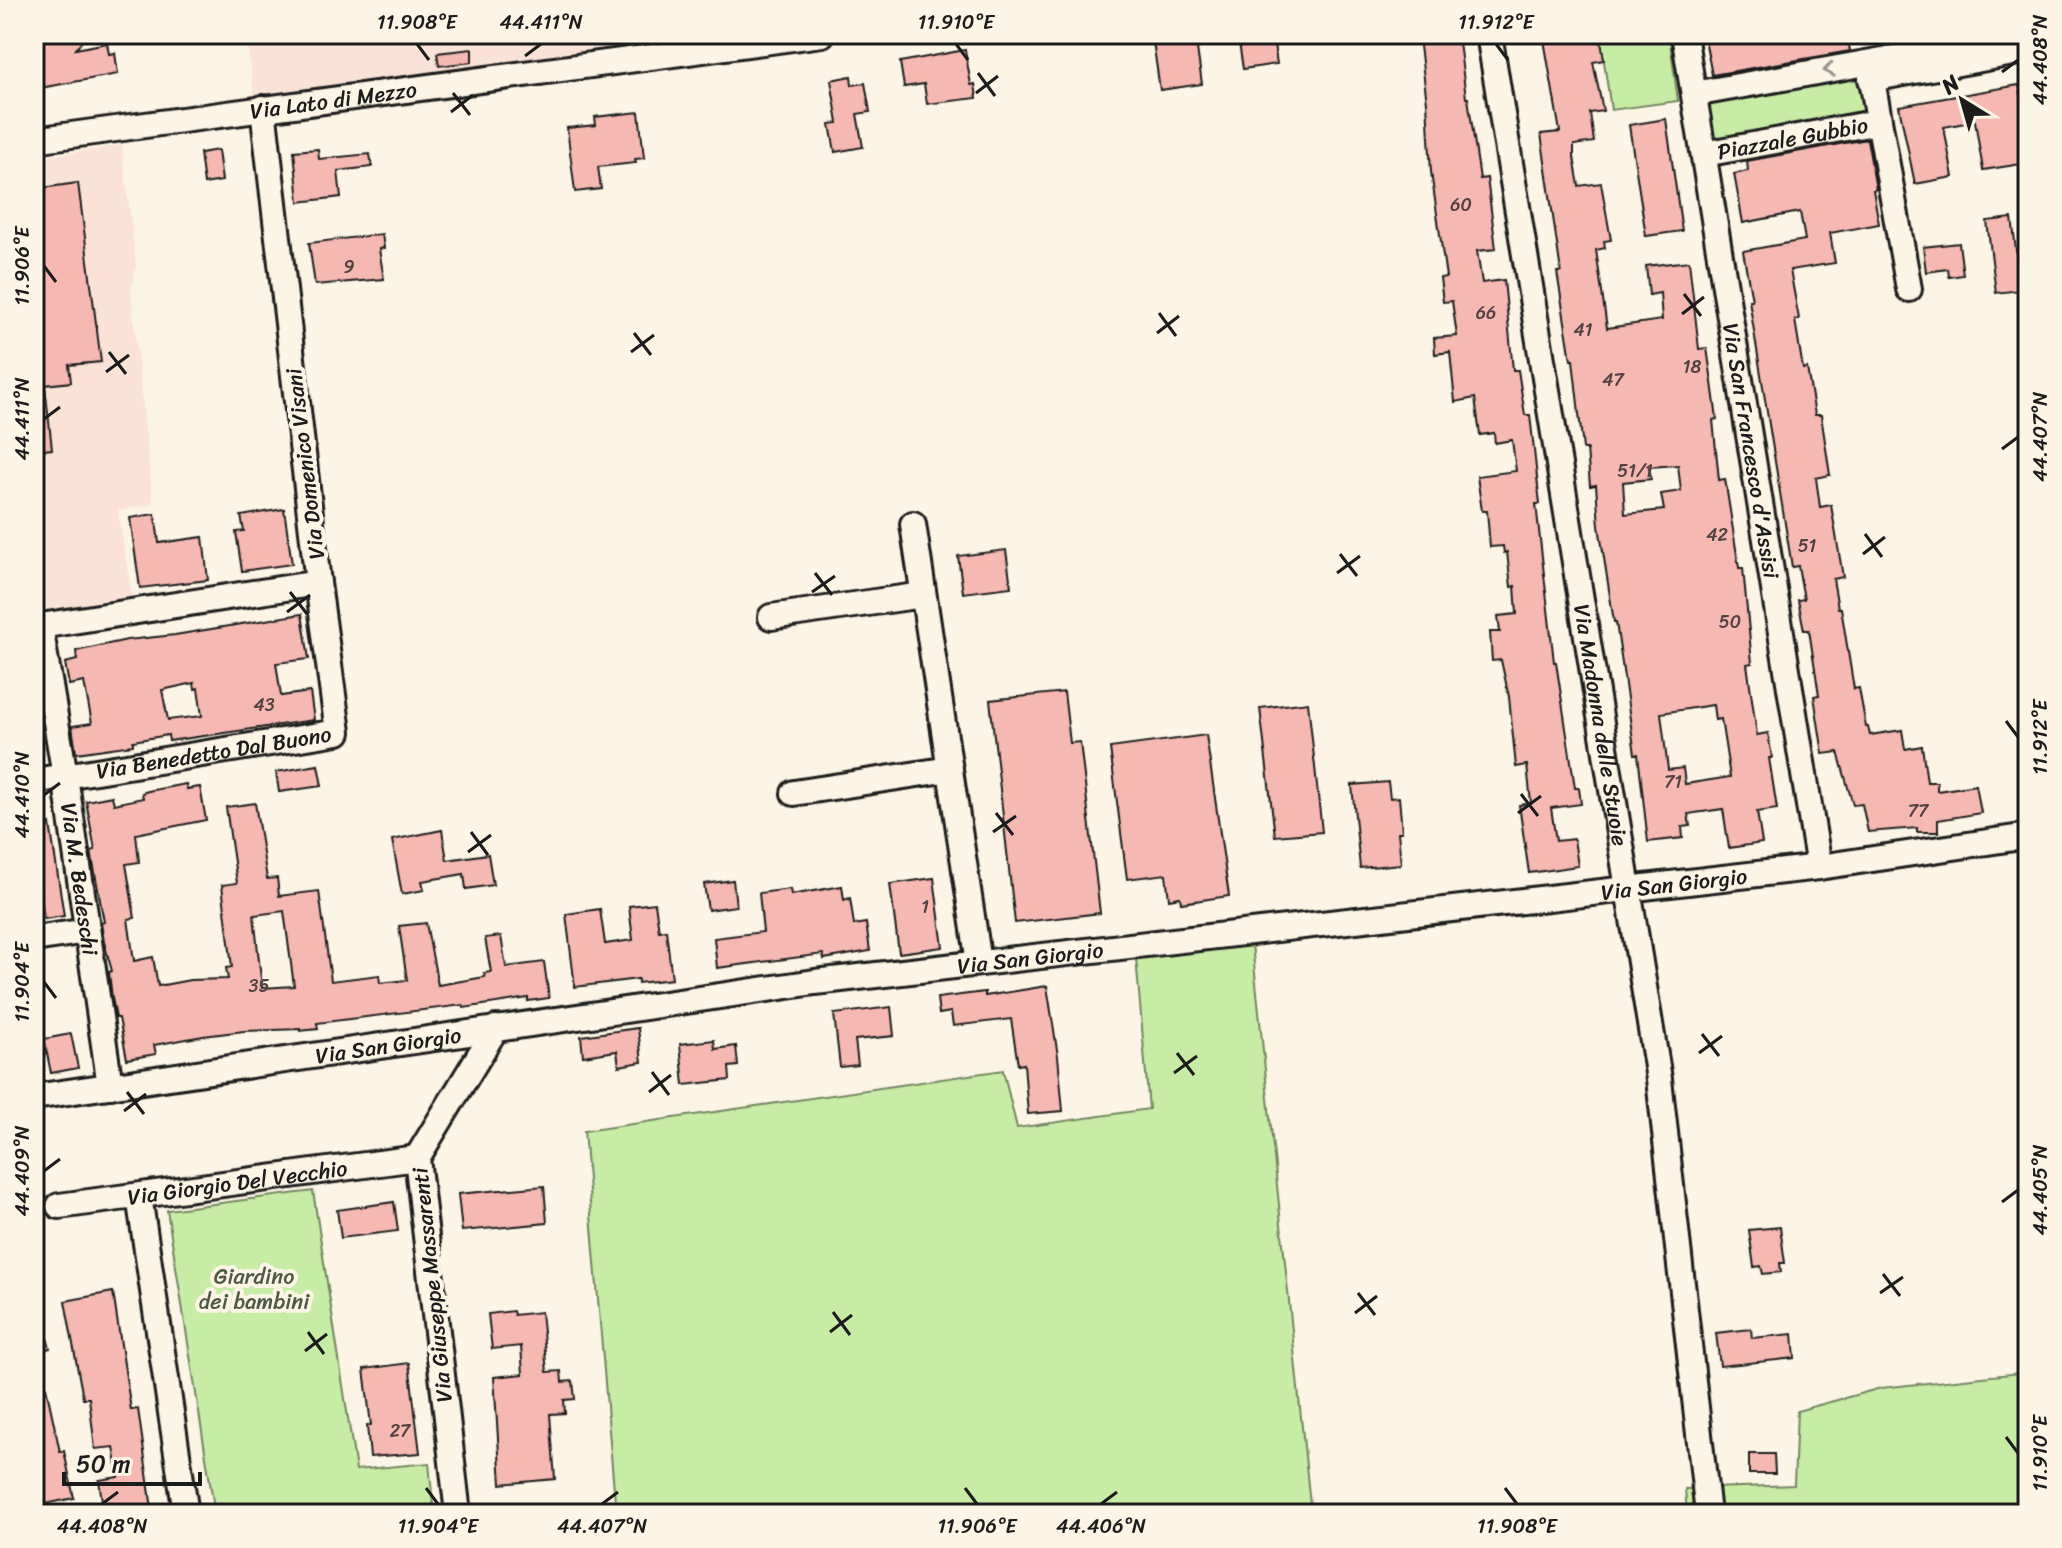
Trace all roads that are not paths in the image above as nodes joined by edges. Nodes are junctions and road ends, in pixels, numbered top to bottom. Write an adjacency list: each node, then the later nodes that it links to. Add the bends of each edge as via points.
1 (822, 34): 7 (street, Via Lato di Mezzo)
2 (1489, 34): 23 (street, Via Madonna delle Stuoie)
3 (1684, 34): 6 (street, Via San Francesco d'Assisi)
4 (2016, 36): 5 (street, via 2019,52)
5 (1870, 71): 6 (street, one-way to 6); 8 (street, Piazzale Gubbio)
6 (1694, 94): 10 (street, Via San Francesco d'Assisi)
7 (263, 108): 9 (street, Via Lato di Mezzo); 13 (street, Via Domenico Visani)
8 (1879, 122): 10 (street, Piazzale Gubbio); 11 (street, Piazzale Gubbio)
9 (35, 140)
10 (1704, 154): 22 (street, Via San Francesco d'Assisi)
11 (1909, 289)
12 (913, 524): 14 (street)
13 (318, 583): 16 (street, Via Domenico Visani); 18 (street, Via Benedetto Dal Buono, via 338,732)
14 (923, 595): 15 (street); 17 (street)
15 (771, 617)
16 (37, 627): 18 (street, Via M. Bedeschi)
17 (950, 769): 20 (street); 26 (street)
18 (65, 776): 19 (street, Via Benedetto Dal Buono); 24 (street, Via M. Bedeschi)
19 (34, 781)
20 (794, 793)
21 (2028, 836): 22 (street, Via San Giorgio)
22 (1819, 867): 23 (street, Via San Giorgio)
23 (1628, 890): 26 (street, Via San Giorgio); 35 (street, Via Madonna delle Stuoie, via 1659,1079)
24 (87, 931): 25 (street); 28 (street, Via M. Bedeschi)
25 (34, 939)
26 (979, 963): 27 (street, Via San Giorgio)
27 (496, 1028): 28 (street, Via San Giorgio); 30 (street, Via Giuseppe Massarenti)
28 (110, 1086): 29 (street, Via San Giorgio)
29 (34, 1097)
30 (417, 1158): 31 (street, Via Giorgio Del Vecchio); 34 (street, Via Giuseppe Massarenti)
31 (139, 1196): 32 (street, Via Giorgio Del Vecchio); 33 (street)
32 (59, 1206)
33 (186, 1514)
34 (458, 1514)
35 (1708, 1514)

